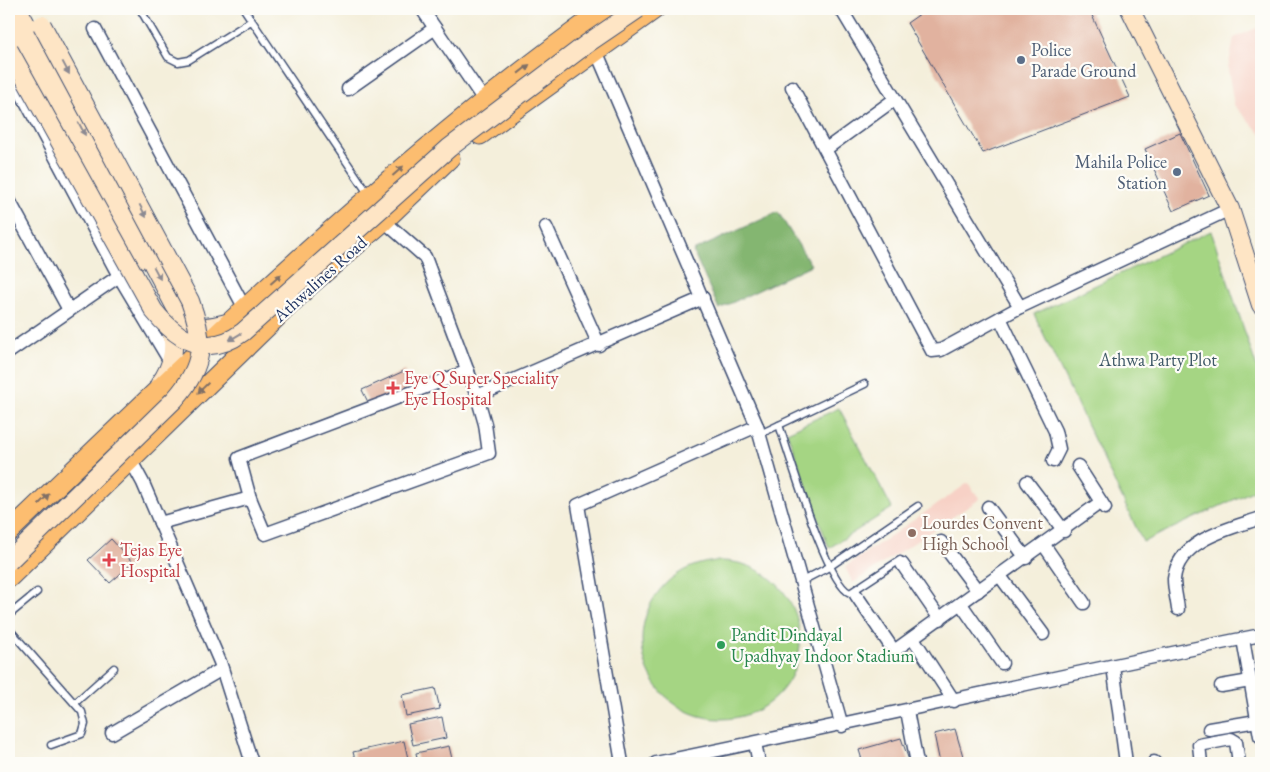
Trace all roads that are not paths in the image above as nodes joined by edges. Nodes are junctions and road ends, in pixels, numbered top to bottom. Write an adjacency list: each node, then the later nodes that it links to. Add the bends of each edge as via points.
1 (18, 9): 38 (main road, one-way to 38, via 179,312 199,328)
2 (24, 9): 62 (main road, one-way to 62, bridge, via 42,25 190,301 198,324 201,352 193,374 175,399)
3 (140, 9): 11 (lane, via 168,57 178,62 189,60)
4 (244, 9): 11 (lane)
5 (422, 9): 14 (street)
6 (605, 9): 13 (main road, Athwalines Road)
7 (638, 9): 16 (main road, one-way to 16, bridge, via 449,148 243,332 215,345 194,342 178,335 154,311)
8 (655, 9): 17 (main road, Athwalines Road)
9 (841, 9): 21 (street)
10 (1130, 9): 26 (main road)
11 (251, 21): 24 (lane)
12 (9, 23): 41 (main road, via 172,330)
13 (586, 23): 17 (street); 22 (main road, Athwalines Road, one-way to 13)
14 (435, 28): 20 (street); 22 (street)
15 (95, 29): 34 (street)
16 (9, 50)
17 (596, 50): 27 (main road, Athwalines Road, via 453,155); 32 (street)
18 (9, 70): 31 (street)
19 (792, 86): 23 (street)
20 (348, 89)
21 (895, 99): 23 (street); 35 (street)
22 (484, 100): 24 (main road, Athwalines Road, one-way to 22)
23 (826, 149): 37 (street, via 930,349 934,352 941,350)
24 (370, 196): 29 (main road, Athwalines Road)
25 (9, 200): 36 (street)
26 (1230, 209): 33 (main road); 35 (street)
27 (384, 221): 30 (main road, Athwalines Road); 42 (street, via 425,257)
28 (546, 227): 39 (street)
29 (322, 238): 30 (main road); 34 (main road, Athwalines Road, one-way to 29)
30 (340, 258): 48 (main road, Athwalines Road, one-way to 48)
31 (119, 276): 36 (street); 41 (street)
32 (703, 298): 39 (street); 46 (street)
33 (1261, 305)
34 (244, 307): 38 (main road, Athwalines Road)
35 (1020, 307): 37 (street)
36 (69, 310): 40 (street)
37 (1000, 318): 49 (street, via 1055,432 1058,449)
38 (227, 323): 41 (main road, Athwalines Road)
39 (599, 345): 44 (street)
40 (9, 351)
41 (174, 367): 47 (main road, Athwalines Road, via 148,399)
42 (468, 371): 44 (street); 52 (street, via 239,458)
43 (865, 384): 45 (lane)
44 (478, 396): 52 (street, via 489,453 265,534)
45 (779, 425): 46 (lane); 64 (lane)
46 (758, 430): 67 (street); 98 (street, via 578,505)
47 (109, 436): 48 (street); 58 (main road, Athwalines Road, one-way to 47)
48 (130, 459): 56 (street); 66 (main road, Athwalines Road)
49 (1053, 461)
50 (1078, 466): 57 (street, via 1103,505)
51 (1027, 482): 57 (street)
52 (250, 498): 56 (street)
53 (918, 506): 64 (lane)
54 (988, 507): 61 (street)
55 (1261, 518): 73 (street, via 1201,541 1181,560 1174,577)
56 (160, 523): 84 (street)
57 (1064, 531): 60 (street)
58 (9, 532)
59 (941, 542): 68 (street)
60 (1044, 545): 61 (street); 71 (street)
61 (1026, 558): 65 (street)
62 (9, 561)
63 (901, 562): 64 (lane, via 850,593 841,588); 75 (street)
64 (829, 567): 67 (lane)
65 (1000, 576): 68 (street); 77 (street)
66 (9, 578)
67 (802, 581): 91 (street)
68 (978, 591): 72 (street)
69 (37, 592): 74 (lane)
70 (856, 595): 79 (street, via 894,651)
71 (1084, 602)
72 (961, 604): 75 (street); 81 (street)
73 (1178, 610)
74 (9, 615)
75 (940, 619): 79 (street)
76 (9, 629): 88 (lane)
77 (1043, 634)
78 (1261, 635): 80 (street)
79 (913, 638): 87 (street)
80 (1243, 639): 82 (street); 85 (street)
81 (1002, 663)
82 (1112, 666): 87 (street); 102 (street)
83 (114, 668): 88 (lane)
84 (222, 670): 93 (street); 97 (street)
85 (1250, 681): 86 (street); 90 (street)
86 (1221, 686)
87 (954, 701): 89 (street)
88 (75, 703): 96 (lane, via 84,717 82,734)
89 (907, 711): 91 (street); 101 (street)
90 (1257, 721): 92 (street); 94 (street)
91 (842, 726): 95 (street)
92 (1209, 729)
93 (112, 733)
94 (1260, 736)
95 (755, 743): 99 (street); 100 (street)
96 (51, 745)
97 (252, 763)
98 (622, 763)
99 (656, 763)
100 (760, 763)
101 (917, 763)
102 (1126, 763)
103 (1201, 763): 104 (street, via 1199,745 1232,739 1236,742)
104 (1239, 763)

